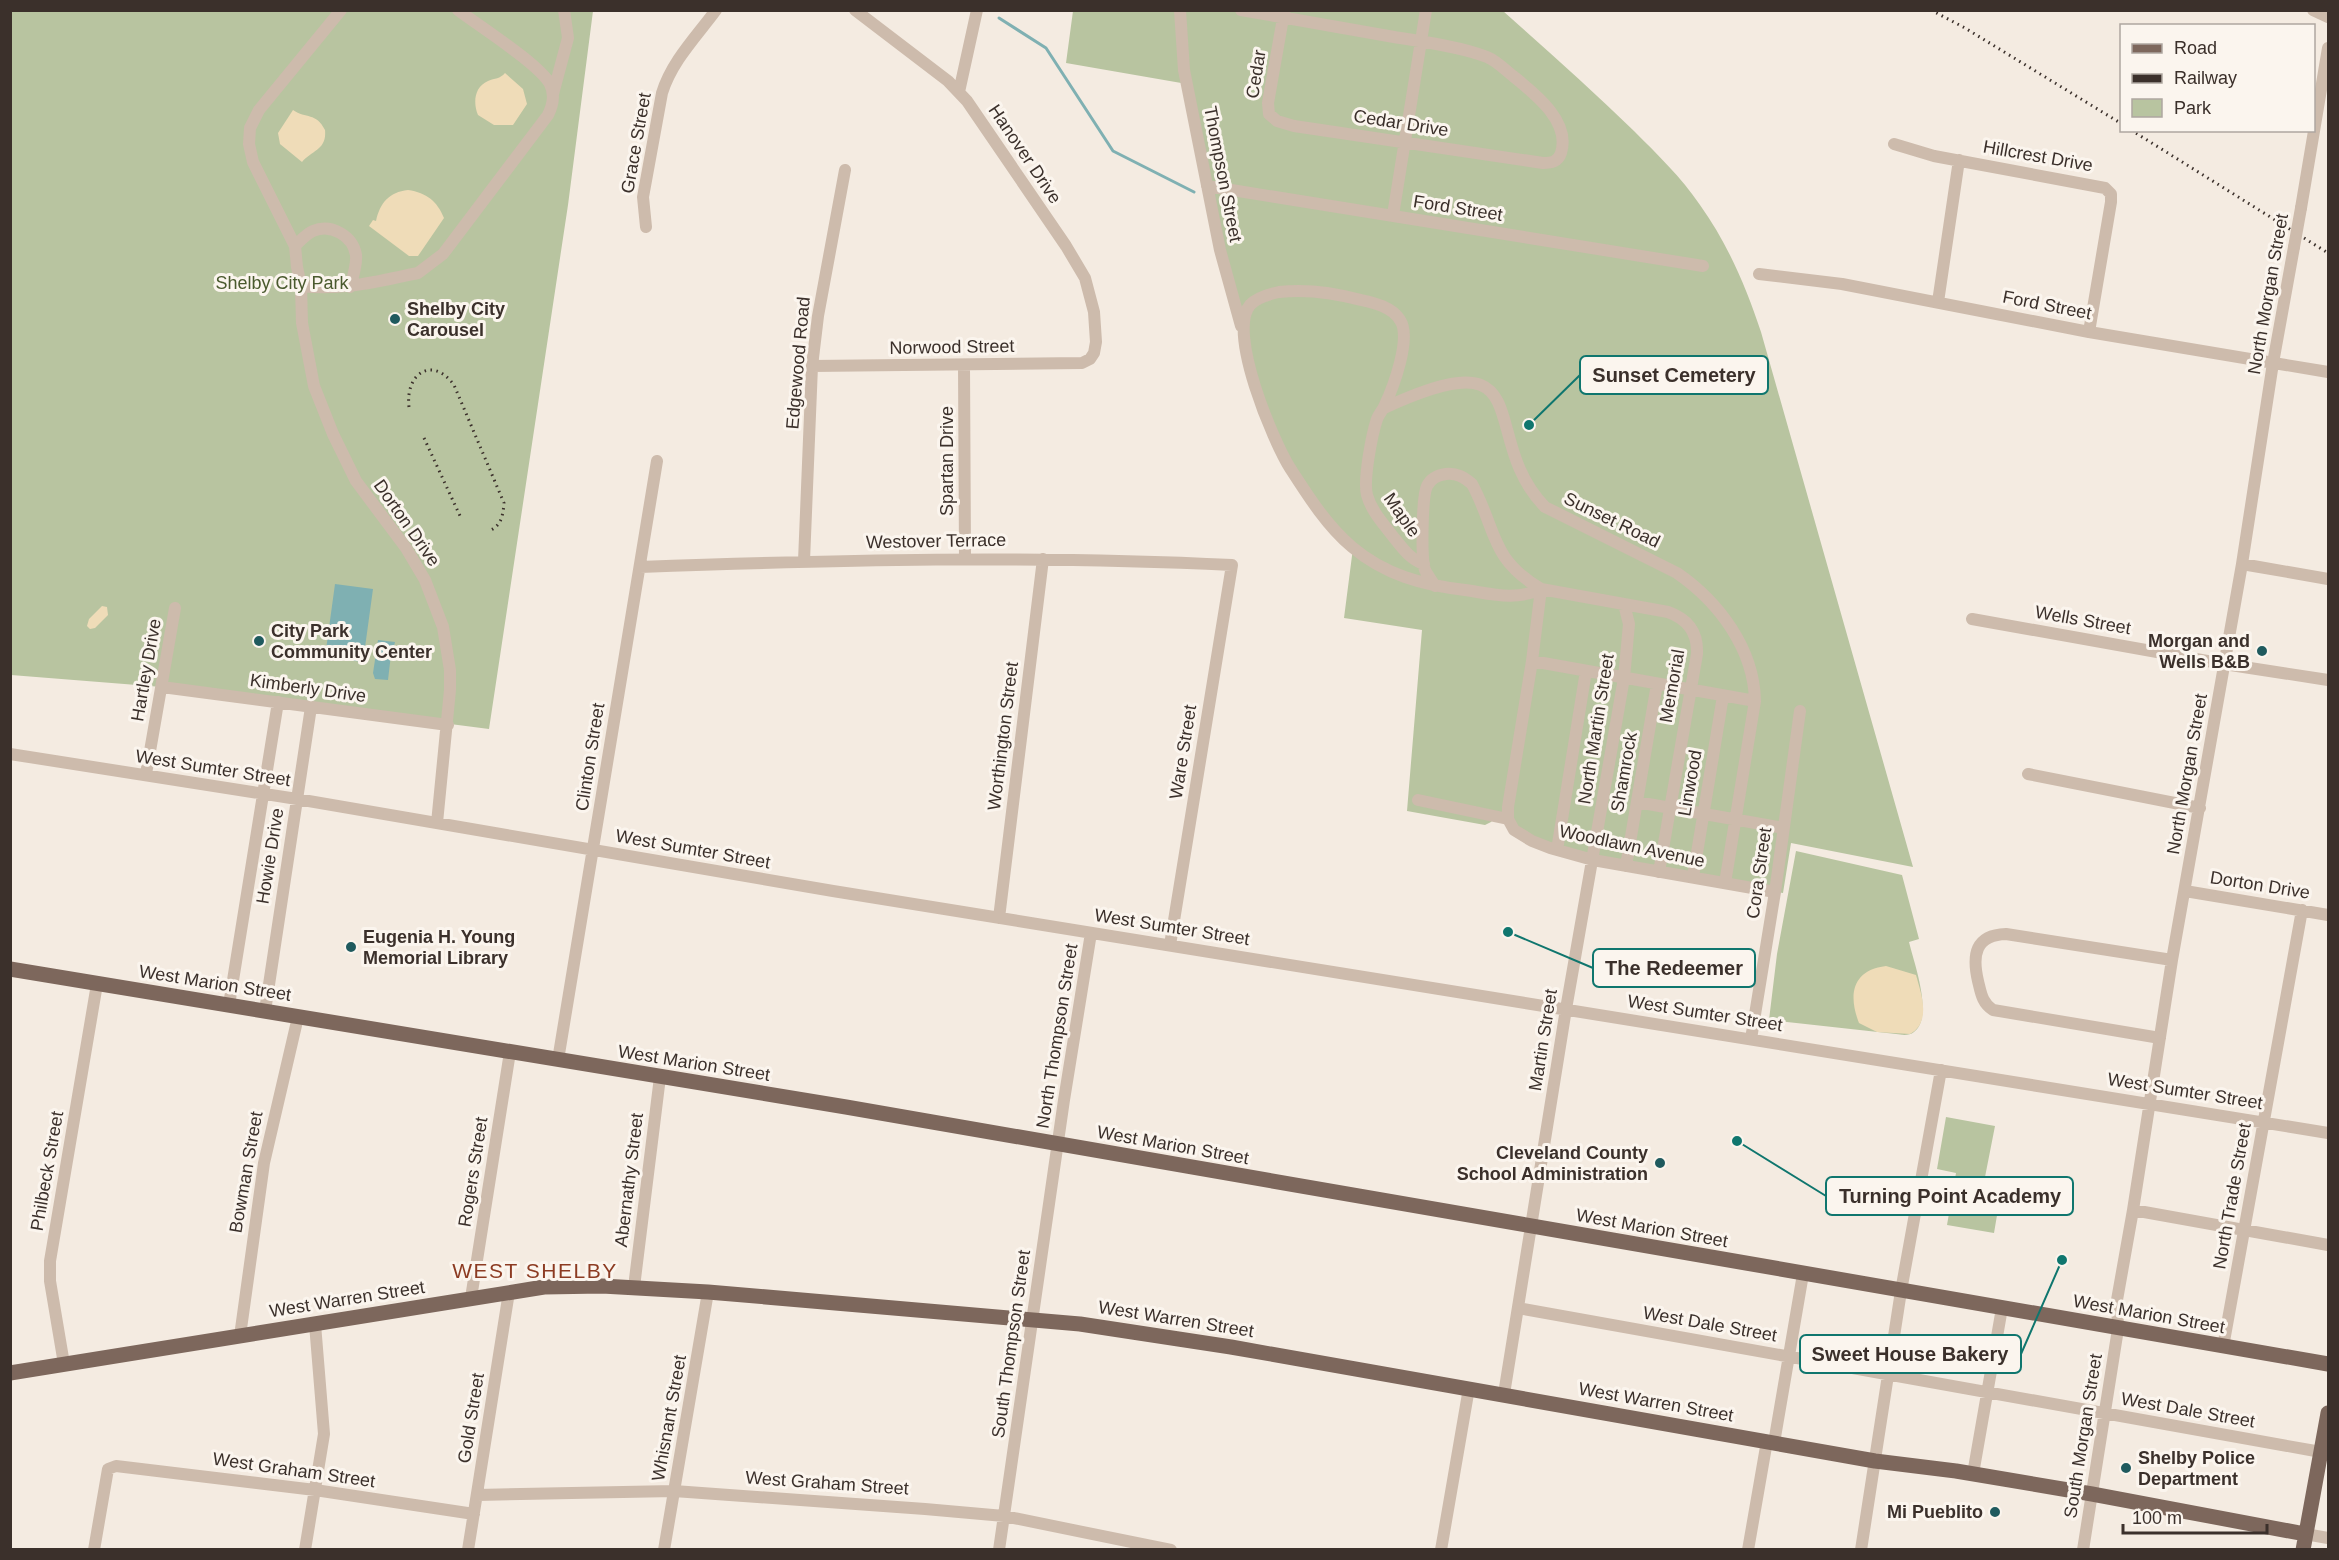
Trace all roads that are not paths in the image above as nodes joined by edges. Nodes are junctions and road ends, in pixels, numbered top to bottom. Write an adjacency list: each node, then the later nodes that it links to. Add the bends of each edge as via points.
1 (341, 10): 27 (street, Dorton Drive, via 266,100 250,128 253,162)
2 (458, 10): 16 (street, via 539,70)
3 (564, 10): 16 (street, via 568,38)
4 (716, 10): 26 (street, Grace Street, via 667,77 643,197)
5 (855, 10): 15 (street, Hanover Drive)
6 (977, 10): 15 (street)
7 (1180, 10): 24 (street, Thompson Street, via 1184,70)
8 (1241, 10): 11 (street)
9 (1426, 10): 13 (street)
10 (2313, 10): 12 (street)
11 (1284, 14): 13 (street); 18 (street, Cedar, via 1268,109 1272,118)
12 (2328, 17)
13 (1420, 41): 20 (street); 20 (street, Cedar Drive, via 1488,57 1533,92 1553,116 1562,146 1554,162 1543,163)
14 (2328, 48): 17 (street, North Morgan Street, bridge)
15 (959, 92): 35 (street, Hanover Drive, via 1085,278 1096,330)
16 (553, 95): 31 (street, via 548,115 434,263 418,273)
17 (2315, 125)
18 (1294, 126): 20 (street, Cedar Drive)
19 (2314, 132): 36 (street, North Morgan Street, bridge)
20 (1404, 142): 25 (street)
21 (1894, 144): 22 (street)
22 (1959, 160): 32 (street, Hillcrest Drive); 33 (street, Hillcrest Drive, via 2090,183 2111,194)
23 (845, 170): 38 (street, Edgewood Road)
24 (1207, 186): 25 (street, Ford Street); 34 (street, Thompson Street)
25 (1393, 215): 28 (street, Ford Street)
26 (646, 227)
27 (296, 246): 30 (street, Dorton Drive); 31 (street, via 313,231 341,232 355,251)
28 (1703, 266)
29 (1760, 274): 32 (street, Ford Street)
30 (301, 286): 31 (street, via 327,290); 68 (street, Dorton Drive, via 302,323 314,386 333,434 356,481 416,564 443,627 450,670)
31 (350, 287)
32 (1938, 302): 33 (street, Ford Street)
33 (2089, 332): 36 (street, Ford Street)
34 (1245, 342): 40 (street, Thompson Street, via 1243,320 1250,305 1276,293 1320,293 1388,309 1400,319 1405,337); 50 (street, Thompson Street, via 1257,395 1286,461 1314,504 1338,534 1369,560 1403,578)
35 (1090, 359): 37 (street, Norwood Street, via 1069,364)
36 (2273, 363): 39 (street, Ford Street); 46 (street, North Morgan Street)
37 (964, 365): 38 (street, Norwood Street); 42 (street, Spartan Drive)
38 (812, 366): 44 (street, Edgewood Road)
39 (2328, 372)
40 (1384, 408): 45 (street, Maple, via 1376,422 1371,447 1367,494 1377,515 1409,556); 64 (street, Sunset Road, via 1445,385 1470,382 1485,387 1499,401 1530,491 1545,507 1677,573 1709,599 1746,657)
41 (657, 461): 48 (street, Clinton Street)
42 (965, 558): 43 (street, Westover Terrace); 44 (street, Westover Terrace)
43 (1043, 559): 47 (street, Westover Terrace); 94 (street, Worthington Street)
44 (804, 561): 48 (street, Westover Terrace)
45 (1424, 564): 50 (street); 51 (street, via 1423,500 1427,486 1438,476 1458,475 1472,484 1503,555 1523,578)
46 (2242, 564): 49 (street); 56 (street, North Morgan Street)
47 (1232, 565): 96 (street, Ware Street)
48 (640, 567): 83 (street, Clinton Street)
49 (2328, 579)
50 (1435, 586): 51 (street, Thompson Street, via 1510,597)
51 (1541, 589): 52 (street, Memorial); 55 (street)
52 (1624, 604): 58 (street, North Martin Street, via 1629,624); 62 (street, Memorial, via 1668,612 1690,626 1698,643)
53 (175, 608): 61 (street, Hartley Drive)
54 (1972, 619): 56 (street, Wells Street)
55 (1532, 661): 57 (street); 79 (street)
56 (2223, 664): 59 (street, Wells Street); 77 (street, North Morgan Street)
57 (1586, 671): 58 (street); 84 (street)
58 (1624, 678): 60 (street); 85 (street, North Martin Street)
59 (2328, 680)
60 (1657, 684): 62 (street); 75 (street, Shamrock)
61 (162, 687): 65 (street, Kimberly Drive); 70 (street, Hartley Drive)
62 (1690, 690): 63 (street); 76 (street, Memorial)
63 (1723, 696): 64 (street); 78 (street, Linwood)
64 (1755, 701): 80 (street, Sunset Road)
65 (278, 702): 66 (street, Kimberly Drive); 72 (street, Howie Drive)
66 (311, 707): 68 (street, Kimberly Drive); 73 (street, Howie Drive)
67 (1800, 711): 82 (street, Cora Street)
68 (448, 725): 81 (street, Dorton Drive)
69 (10, 754): 70 (street, West Sumter Street)
70 (146, 774): 72 (street, West Sumter Street)
71 (2028, 774): 77 (street)
72 (262, 793): 73 (street, West Sumter Street); 100 (street, Howie Drive)
73 (297, 799): 81 (street, West Sumter Street); 102 (street, Howie Drive)
74 (1418, 800): 79 (street)
75 (1637, 802): 76 (street); 86 (street, Shamrock)
76 (1670, 808): 78 (street); 87 (street, Memorial)
77 (2200, 808): 90 (street, North Morgan Street)
78 (1703, 814): 80 (street); 88 (street, Linwood)
79 (1508, 819): 84 (street, Woodlawn Avenue, via 1522,836)
80 (1736, 820): 82 (street); 89 (street, Sunset Road)
81 (437, 824): 83 (street, West Sumter Street)
82 (1783, 828): 91 (street, Cora Street)
83 (593, 850): 94 (street, West Sumter Street); 107 (street, Clinton Street)
84 (1557, 850): 85 (street, Woodlawn Avenue)
85 (1593, 860): 86 (street, Woodlawn Avenue); 101 (street, Martin Street)
86 (1626, 866): 87 (street, Woodlawn Avenue)
87 (1659, 872): 88 (street, Woodlawn Avenue)
88 (1693, 877): 89 (street, Woodlawn Avenue)
89 (1725, 883): 91 (street, Woodlawn Avenue)
90 (2185, 891): 92 (street, Dorton Drive); 97 (street, North Morgan Street)
91 (1775, 892): 105 (street, Cora Street)
92 (2302, 910): 93 (street, Dorton Drive); 111 (street, North Trade Street)
93 (2328, 915)
94 (999, 918): 95 (street, West Sumter Street)
95 (1091, 933): 96 (street, West Sumter Street); 113 (street, North Thompson Street)
96 (1170, 945): 101 (street, West Sumter Street)
97 (2172, 960): 104 (street, North Morgan Street); 104 (street, via 2006,934 1984,940 1976,955 1981,993 1993,1010)
98 (10, 969): 99 (main road, West Marion Street)
99 (97, 984): 100 (main road, West Marion Street); 132 (street, Philbeck Street, via 50,1261)
100 (229, 1005): 102 (main road, West Marion Street)
101 (1566, 1009): 105 (street, West Sumter Street); 115 (street, Martin Street)
102 (265, 1011): 103 (main road, West Marion Street)
103 (298, 1017): 106 (main road, West Marion Street); 129 (street, Bowman Street, via 264,1163)
104 (2160, 1038): 110 (street, North Morgan Street)
105 (1751, 1039): 108 (street, West Sumter Street)
106 (510, 1052): 107 (main road, West Marion Street); 123 (street, Rogers Street)
107 (558, 1060): 109 (main road, West Marion Street)
108 (1941, 1070): 110 (street, West Sumter Street); 120 (street)
109 (660, 1077): 113 (main road, West Marion Street); 119 (street, Abernathy Street)
110 (2149, 1104): 111 (street, West Sumter Street); 114 (street, North Morgan Street)
111 (2264, 1122): 112 (street, West Sumter Street); 116 (street, North Trade Street)
112 (2328, 1132)
113 (1058, 1144): 115 (main road, West Marion Street); 126 (street, South Thompson Street)
114 (2133, 1210): 116 (street); 128 (street, North Morgan Street, via 2117,1300)
115 (1532, 1227): 118 (main road, West Marion Street); 124 (street, Martin Street)
116 (2244, 1231): 117 (street); 130 (street, North Trade Street)
117 (2328, 1245)
118 (1803, 1274): 120 (main road, West Marion Street); 131 (street)
119 (634, 1287): 121 (main road, West Warren Street, via 570,1286); 122 (main road, West Warren Street)
120 (1901, 1291): 125 (main road, West Marion Street); 135 (street)
121 (509, 1292): 123 (main road, West Warren Street); 148 (street, Gold Street)
122 (708, 1292): 126 (main road, West Warren Street); 146 (street, Whisnant Street)
123 (471, 1298): 127 (main road, West Warren Street)
124 (1518, 1308): 131 (street, West Dale Street); 138 (street, Martin Street)
125 (2002, 1308): 128 (main road, West Marion Street); 137 (street)
126 (1034, 1319): 136 (main road, West Warren Street); 150 (street, South Thompson Street)
127 (315, 1324): 129 (main road, West Warren Street); 145 (street, via 324,1434)
128 (2118, 1329): 130 (main road, West Marion Street); 139 (street, South Morgan Street)
129 (240, 1336): 132 (main road, West Warren Street)
130 (2223, 1347): 133 (main road, West Marion Street)
131 (1789, 1357): 135 (street, West Dale Street); 141 (street)
132 (64, 1364): 134 (main road, West Warren Street)
133 (2328, 1364)
134 (10, 1373)
135 (1888, 1374): 137 (street, West Dale Street); 143 (street)
136 (1469, 1388): 138 (main road, West Warren Street); 159 (street)
137 (1987, 1392): 139 (street, West Dale Street); 144 (street)
138 (1504, 1394): 141 (main road, West Warren Street)
139 (2104, 1413): 142 (street, West Dale Street); 147 (street, South Morgan Street)
140 (2328, 1413): 142 (main road)
141 (1771, 1442): 143 (main road, West Warren Street); 160 (street)
142 (2320, 1452): 152 (main road)
143 (1875, 1461): 144 (main road, West Warren Street); 161 (street)
144 (1973, 1474): 147 (main road, West Warren Street)
145 (315, 1490): 149 (street, West Graham Street); 153 (street, West Graham Street, via 116,1466 108,1470); 154 (street)
146 (674, 1491): 148 (street, West Graham Street); 150 (street, West Graham Street); 156 (street, Whisnant Street)
147 (2092, 1494): 152 (main road, West Warren Street); 162 (street, South Morgan Street)
148 (477, 1495): 149 (street, Gold Street)
149 (474, 1514): 155 (street, Gold Street)
150 (1004, 1516): 157 (street, South Thompson Street); 158 (street, West Graham Street)
151 (2328, 1538): 152 (street, West Warren Street)
152 (2304, 1542)
153 (94, 1550)
154 (305, 1550)
155 (468, 1550)
156 (664, 1550)
157 (999, 1550)
158 (1171, 1550)
159 (1441, 1550)
160 (1748, 1550)
161 (1861, 1550)
162 (2083, 1550)

